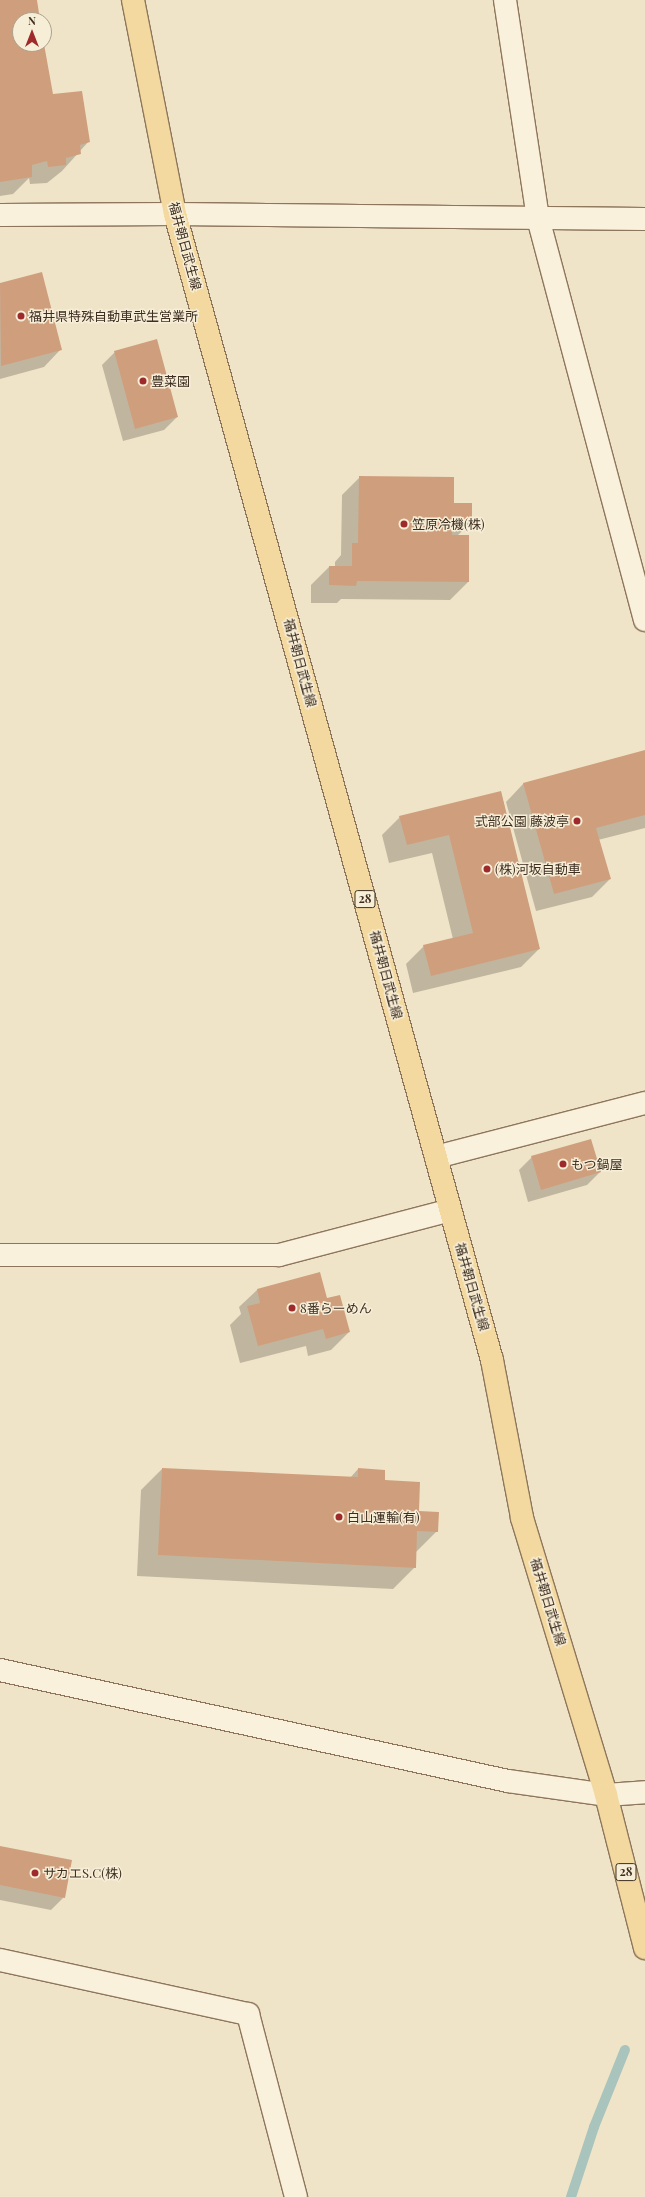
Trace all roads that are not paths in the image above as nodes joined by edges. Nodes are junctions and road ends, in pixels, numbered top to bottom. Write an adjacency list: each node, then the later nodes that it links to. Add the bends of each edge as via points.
1 (133, 0): 3 (main road, 福井朝日武生線 / 28)
2 (505, 0): 5 (street)
3 (175, 214): 4 (street); 5 (street); 10 (main road, 福井朝日武生線 / 28)
4 (0, 215)
5 (538, 218): 6 (street); 7 (street)
6 (645, 219)
7 (638, 572): 8 (street)
8 (645, 620)
9 (645, 1103): 10 (street)
10 (436, 1157): 11 (main road, 福井朝日武生線 / 28)
11 (450, 1210): 12 (street, via 279,1256); 15 (main road, 福井朝日武生線 / 28, via 492,1360 522,1518)
12 (0, 1255)
13 (0, 1670): 15 (street, via 508,1781)
14 (645, 1792): 15 (street)
15 (606, 1795): 16 (main road, 福井朝日武生線 / 28)
16 (645, 1948)
17 (0, 1960): 18 (street, via 248,2014)
18 (296, 2197)

